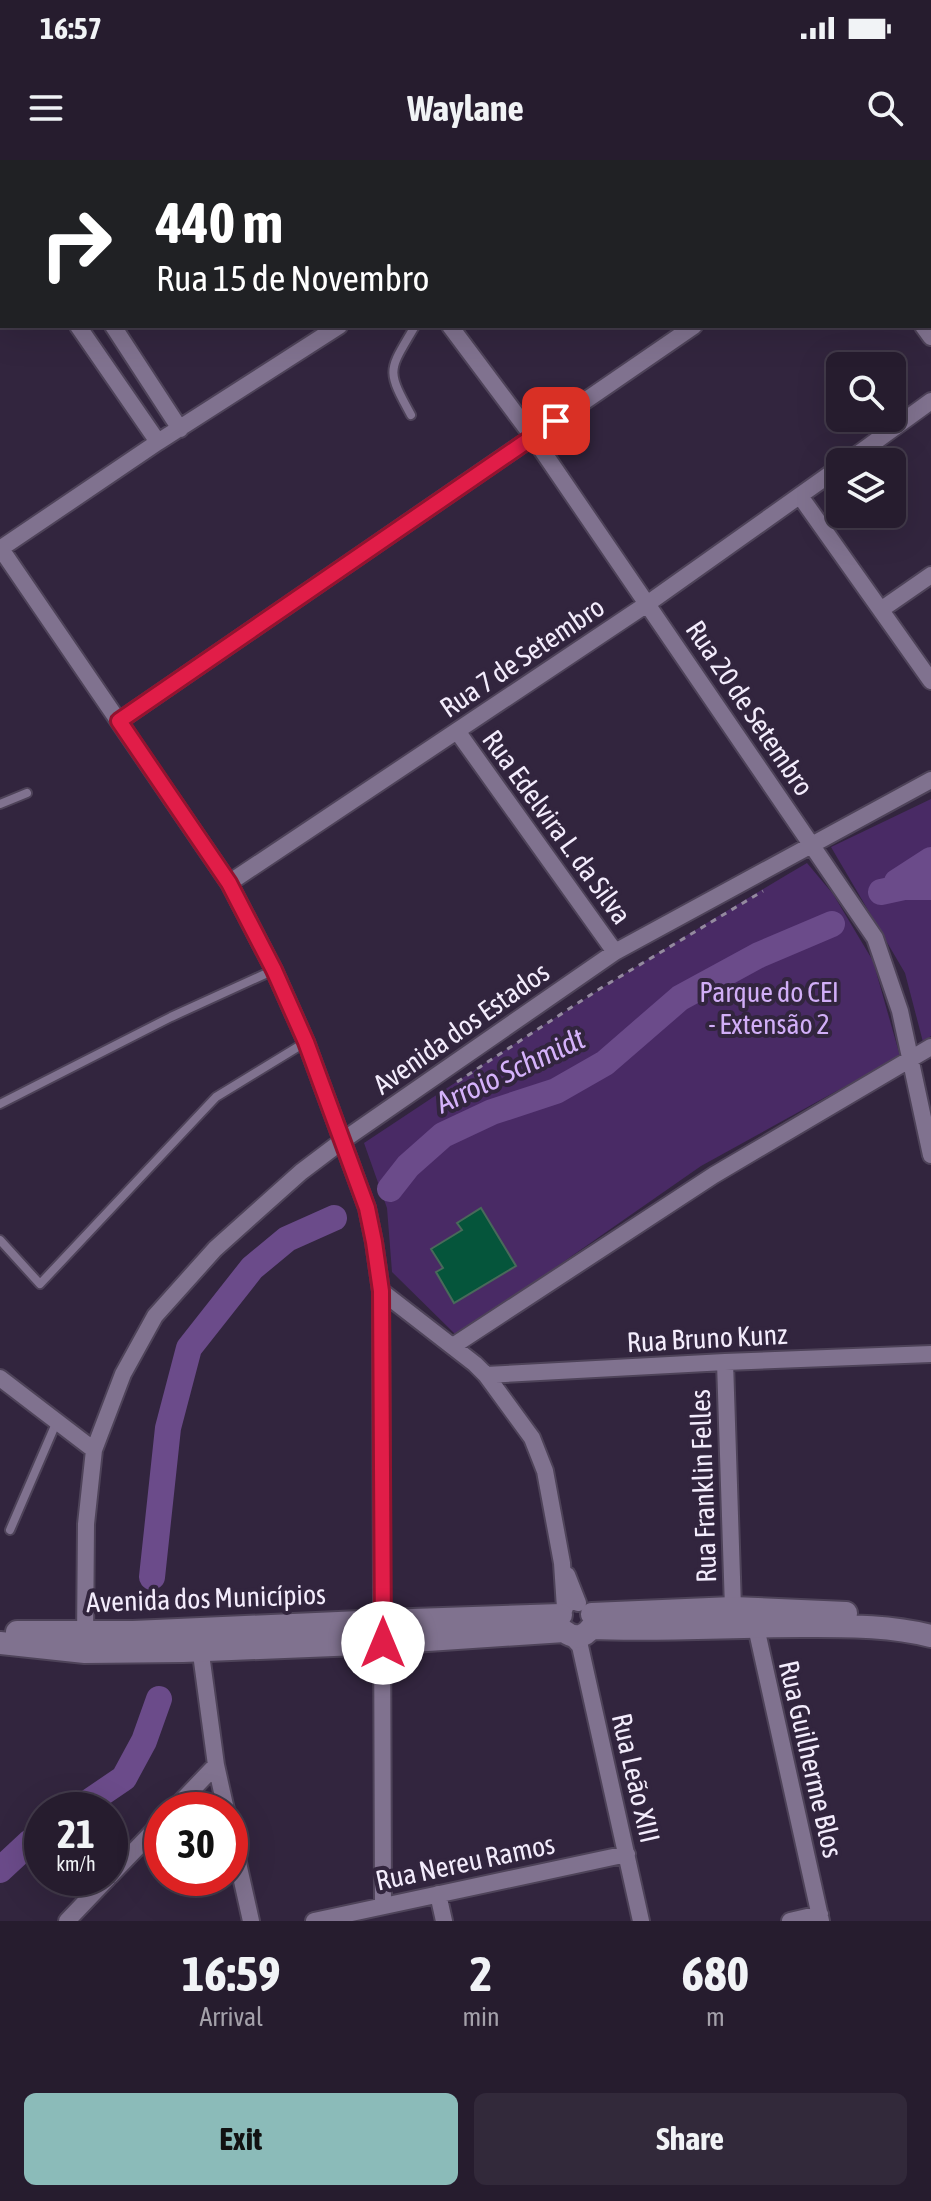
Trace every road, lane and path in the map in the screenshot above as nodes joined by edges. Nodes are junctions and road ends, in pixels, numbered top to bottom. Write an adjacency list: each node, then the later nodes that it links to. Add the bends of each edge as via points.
1 (79, 328): 11 (street)
2 (114, 328): 9 (street)
3 (336, 328): 9 (street)
4 (414, 328): 8 (lane, via 392,369 395,387)
5 (451, 328): 10 (street, Rua 20 de Setembro)
6 (691, 328): 10 (street)
7 (931, 401): 12 (street)
8 (411, 415)
9 (180, 429): 11 (street)
10 (533, 437): 17 (street, Rua 20 de Setembro); 20 (street)
11 (158, 442): 15 (street)
12 (866, 448)
13 (826, 477): 14 (street, Rua 7 de Setembro)
14 (800, 496): 17 (street, Rua 7 de Setembro); 18 (street)
15 (0, 549): 20 (street)
16 (931, 575): 18 (street)
17 (647, 604): 21 (street, Rua 7 de Setembro); 25 (street, Rua 20 de Setembro)
18 (882, 609): 19 (street)
19 (931, 681)
20 (119, 721): 26 (street)
21 (457, 731): 26 (street, Rua 7 de Setembro); 28 (street, Rua Edelvira L. da Silva)
22 (931, 780): 25 (street, Avenida dos Estados)
23 (27, 793): 24 (lane)
24 (0, 804)
25 (813, 846): 28 (street, Avenida dos Estados); 32 (street, Rua 20 de Setembro, via 875,938 900,1011)
26 (229, 883): 29 (street)
27 (765, 889): 33 (path)
28 (615, 952): 35 (street, Avenida dos Estados)
29 (274, 970): 30 (street); 34 (lane)
30 (306, 1042): 35 (street); 37 (lane, via 216,1097 40,1284)
31 (931, 1047): 32 (street)
32 (909, 1059): 36 (street, Rua 20 de Setembro); 39 (street, via 714,1175)
33 (456, 1082)
34 (0, 1104)
35 (342, 1141): 38 (street, via 367,1208); 45 (street, Avenida dos Estados, via 215,1249 155,1316 123,1374)
36 (931, 1155)
37 (0, 1240)
38 (381, 1291): 39 (street, Rua Leão XIII); 51 (street)
39 (453, 1346): 42 (street, Rua Leão XIII)
40 (931, 1354): 41 (street, Rua Bruno Kunz)
41 (725, 1362): 42 (street, Rua Bruno Kunz); 47 (street, Rua Franklin Felles)
42 (486, 1375): 49 (street, Rua Leão XIII, via 532,1438 545,1471)
43 (0, 1378): 44 (street)
44 (58, 1420): 45 (street); 46 (lane)
45 (94, 1450): 54 (street, Avenida dos Estados, via 86,1524)
46 (10, 1530)
47 (747, 1614): 48 (main road, Avenida dos Municípios, via 825,1611); 49 (main road, Avenida dos Municípios); 52 (main road, Avenida dos Municípios); 66 (street, Rua Guilherme Blos)
48 (931, 1619)
49 (576, 1624): 51 (main road, Avenida dos Municípios); 60 (street, Rua Leão XIII)
50 (0, 1630): 54 (main road, Avenida dos Municípios)
51 (383, 1632): 53 (main road, Avenida dos Municípios); 65 (street)
52 (931, 1636)
53 (199, 1640): 54 (main road, Avenida dos Municípios); 56 (street)
54 (85, 1642): 55 (main road, Avenida dos Municípios)
55 (0, 1643)
56 (216, 1765): 57 (street); 58 (street)
57 (190, 1792)
58 (222, 1792)
59 (144, 1841): 61 (street)
60 (627, 1854): 62 (street, Rua Nereu Ramos); 71 (street, Rua Leão XIII)
61 (128, 1857)
62 (438, 1894): 65 (street, Rua Nereu Ramos); 70 (street)
63 (93, 1896): 67 (street)
64 (245, 1896): 68 (street)
65 (383, 1906): 69 (street, Rua Nereu Ramos)
66 (821, 1917): 72 (street)
67 (74, 1918)
68 (251, 1921)
69 (314, 1921)
70 (444, 1921)
71 (641, 1921)
72 (790, 1921)

